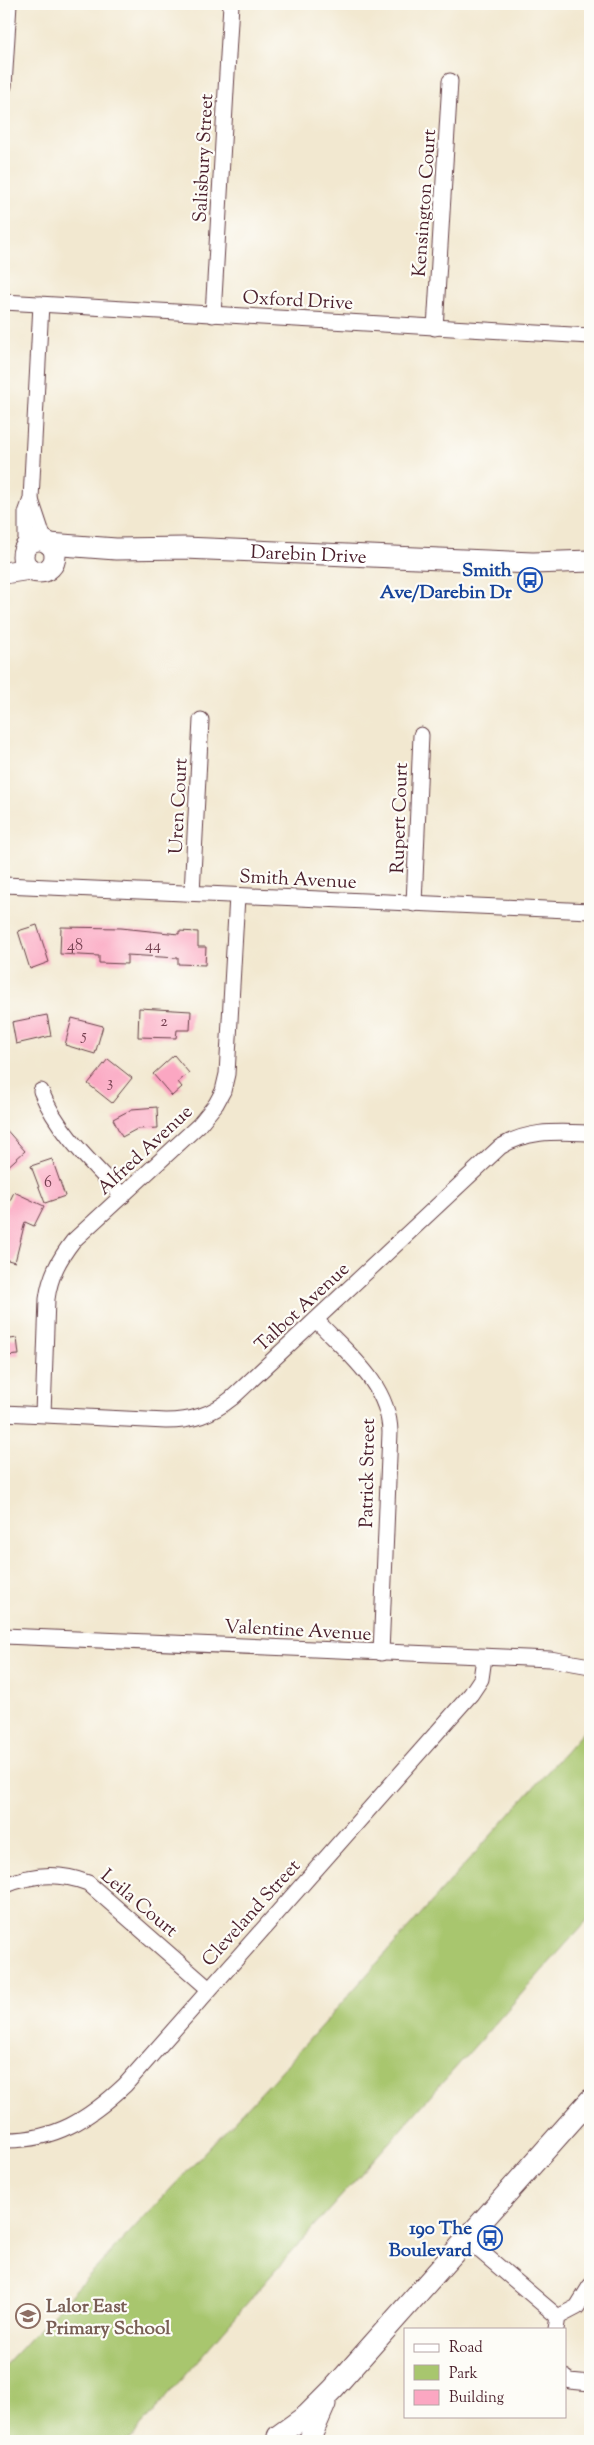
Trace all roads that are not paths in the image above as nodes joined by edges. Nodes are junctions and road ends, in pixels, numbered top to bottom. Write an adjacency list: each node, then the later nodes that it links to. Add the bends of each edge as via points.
1 (9, 4): 4 (street)
2 (231, 4): 7 (street, Salisbury Street)
3 (450, 80): 8 (street, Kensington Court)
4 (4, 86)
5 (4, 302): 6 (street, Oxford Drive)
6 (41, 304): 7 (street, Oxford Drive); 10 (street, via 31,499 26,518)
7 (214, 314): 8 (street, Oxford Drive)
8 (435, 328): 9 (street, Oxford Drive)
9 (590, 336)
10 (38, 553): 11 (street, Darebin Drive); 12 (street, Darebin Drive, via 185,548 533,563); 13 (street, Darebin Drive)
11 (4, 561)
12 (590, 561)
13 (4, 573)
14 (201, 720): 17 (street, Uren Court)
15 (421, 735): 19 (street, Rupert Court)
16 (4, 885): 17 (street, Smith Avenue)
17 (192, 894): 18 (street, Smith Avenue)
18 (237, 896): 19 (street, Smith Avenue); 23 (street, Alfred Avenue, via 230,1050 223,1091 199,1125)
19 (414, 904): 20 (street, Smith Avenue)
20 (590, 911)
21 (41, 1091): 23 (street, via 64,1133)
22 (590, 1133): 24 (street, Talbot Avenue, via 540,1132 512,1139 500,1147)
23 (123, 1196): 26 (street, Alfred Avenue, via 73,1241 54,1272 47,1299)
24 (316, 1320): 26 (street, Talbot Avenue, via 232,1398 203,1416 183,1421); 28 (street, Patrick Street, via 377,1386 388,1411 390,1432)
25 (4, 1412): 26 (street, Talbot Avenue)
26 (43, 1414)
27 (4, 1636): 28 (street, Valentine Avenue)
28 (381, 1652): 29 (street, Valentine Avenue)
29 (484, 1658): 30 (street, Valentine Avenue, via 550,1659); 32 (street, Cleveland Street, via 481,1679 471,1694)
30 (590, 1666)
31 (4, 1886): 32 (street, Leila Court, via 33,1876 75,1878 88,1883)
32 (209, 1990): 34 (street, Cleveland Street, via 125,2085 83,2120 56,2132 28,2139)
33 (590, 2100): 35 (street)
34 (4, 2140)
35 (465, 2238): 37 (street); 40 (street)
36 (590, 2286): 37 (street, via 577,2308)
37 (557, 2323)
38 (566, 2377): 39 (street, via 570,2381)
39 (590, 2383)
40 (333, 2389): 41 (street); 42 (street, via 318,2416)
41 (281, 2440)
42 (310, 2441)

